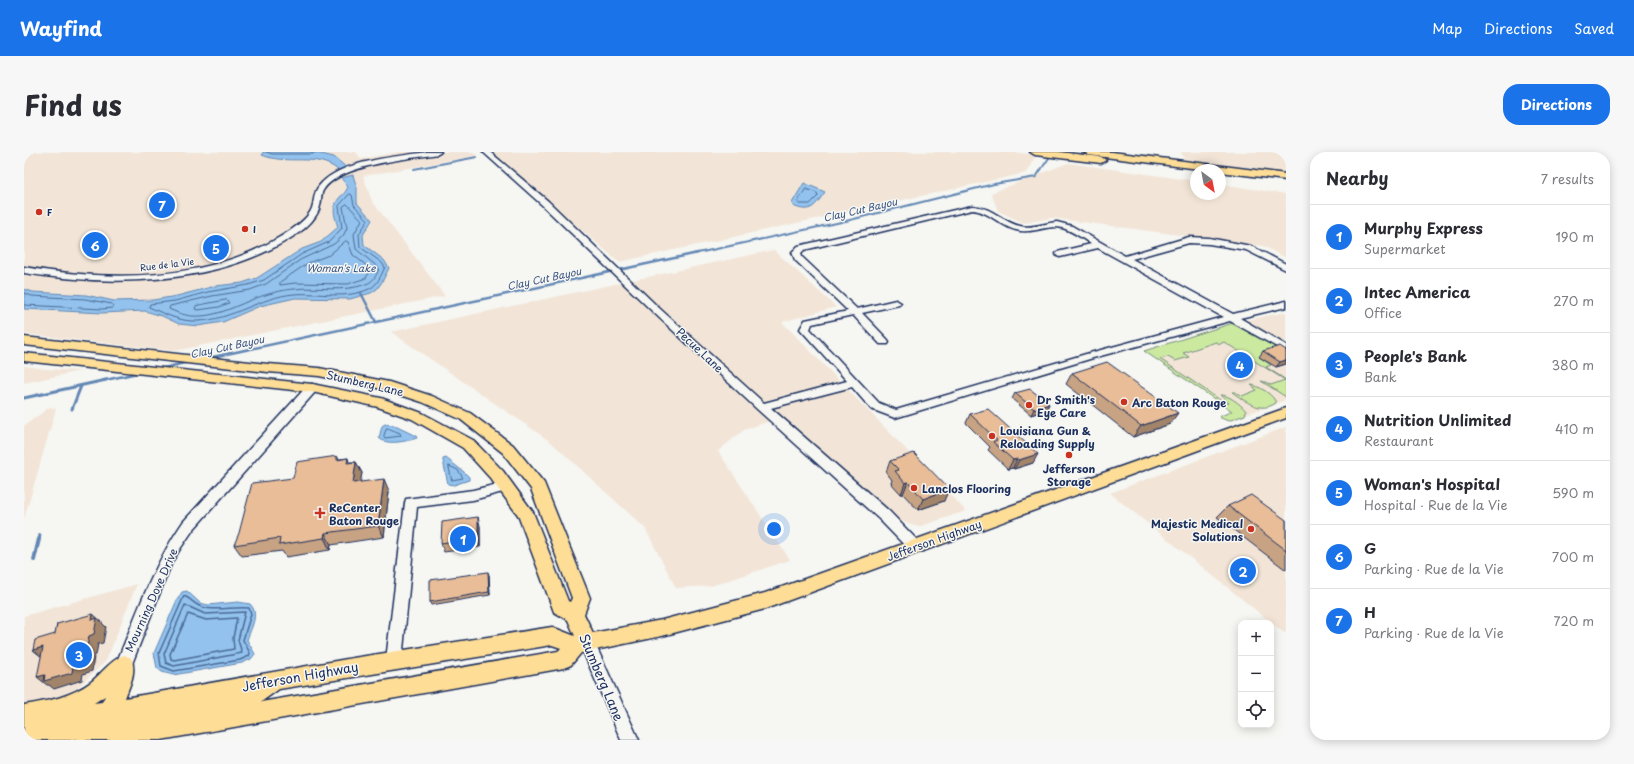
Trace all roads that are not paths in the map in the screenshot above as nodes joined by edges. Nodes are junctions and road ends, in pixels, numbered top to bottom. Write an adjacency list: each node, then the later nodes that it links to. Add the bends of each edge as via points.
1 (438, 152): 15 (street, Rue de la Vie, via 365,165 337,176 321,187 313,212 294,232 258,252 222,264 184,273 141,277 81,277)
2 (486, 152): 28 (street, Pecue Lane, via 545,203)
3 (1035, 152): 7 (highway)
4 (1089, 152): 5 (highway)
5 (1190, 166)
6 (1226, 171): 9 (highway)
7 (1190, 172)
8 (1226, 177): 10 (highway)
9 (1286, 177)
10 (1286, 184)
11 (1098, 244): 12 (street); 13 (street); 18 (street, via 1057,224 1027,230 1015,228 990,212 974,208 809,246 796,252 798,258)
12 (1060, 254)
13 (1124, 259): 14 (street, via 1189,240 1248,248); 19 (street)
14 (1286, 267)
15 (24, 270)
16 (896, 303): 18 (street)
17 (1286, 304): 19 (street)
18 (855, 312): 21 (street); 24 (street, via 808,322 805,329)
19 (1232, 317): 22 (street); 24 (street, via 1116,348 895,414 875,406)
20 (24, 341): 25 (main road, Stumberg Lane, via 319,372)
21 (884, 342)
22 (1286, 349)
23 (24, 357): 26 (main road, Stumberg Lane)
24 (854, 383): 28 (street)
25 (376, 384): 27 (main road, via 343,382); 31 (main road, Stumberg Lane, via 427,398)
26 (312, 388): 27 (main road, Stumberg Lane); 37 (street, Mourning Dove Drive, via 188,526 175,545)
27 (329, 391): 30 (main road, Stumberg Lane, via 381,403)
28 (762, 407): 33 (street, Pecue Lane, via 884,515)
29 (1286, 413): 33 (main road, Jefferson Highway)
30 (417, 416): 31 (main road, via 427,415 444,424 451,424); 32 (main road, Stumberg Lane, via 468,444)
31 (465, 416): 34 (main road, Stumberg Lane, via 508,449 538,487 581,598)
32 (506, 487): 34 (main road, Stumberg Lane, via 525,512 561,606); 36 (street, via 473,495 411,503)
33 (915, 547): 35 (main road, Jefferson Highway, via 727,612)
34 (575, 614): 35 (main road, Stumberg Lane)
35 (581, 644): 36 (main road, Jefferson Highway, via 552,636); 42 (main road, via 564,659); 45 (street, Stumberg Lane, via 605,686)
36 (394, 660): 38 (main road, Jefferson Highway)
37 (124, 664): 39 (main road, via 122,680); 40 (main road, via 89,696 66,706)
38 (278, 680): 39 (main road, Jefferson Highway); 44 (main road, via 254,695 218,706 132,723)
39 (109, 710): 41 (main road, Jefferson Highway); 43 (main road, via 106,717 95,724)
40 (24, 715)
41 (24, 727)
42 (112, 739)
43 (24, 740)
44 (87, 740)
45 (630, 740)

